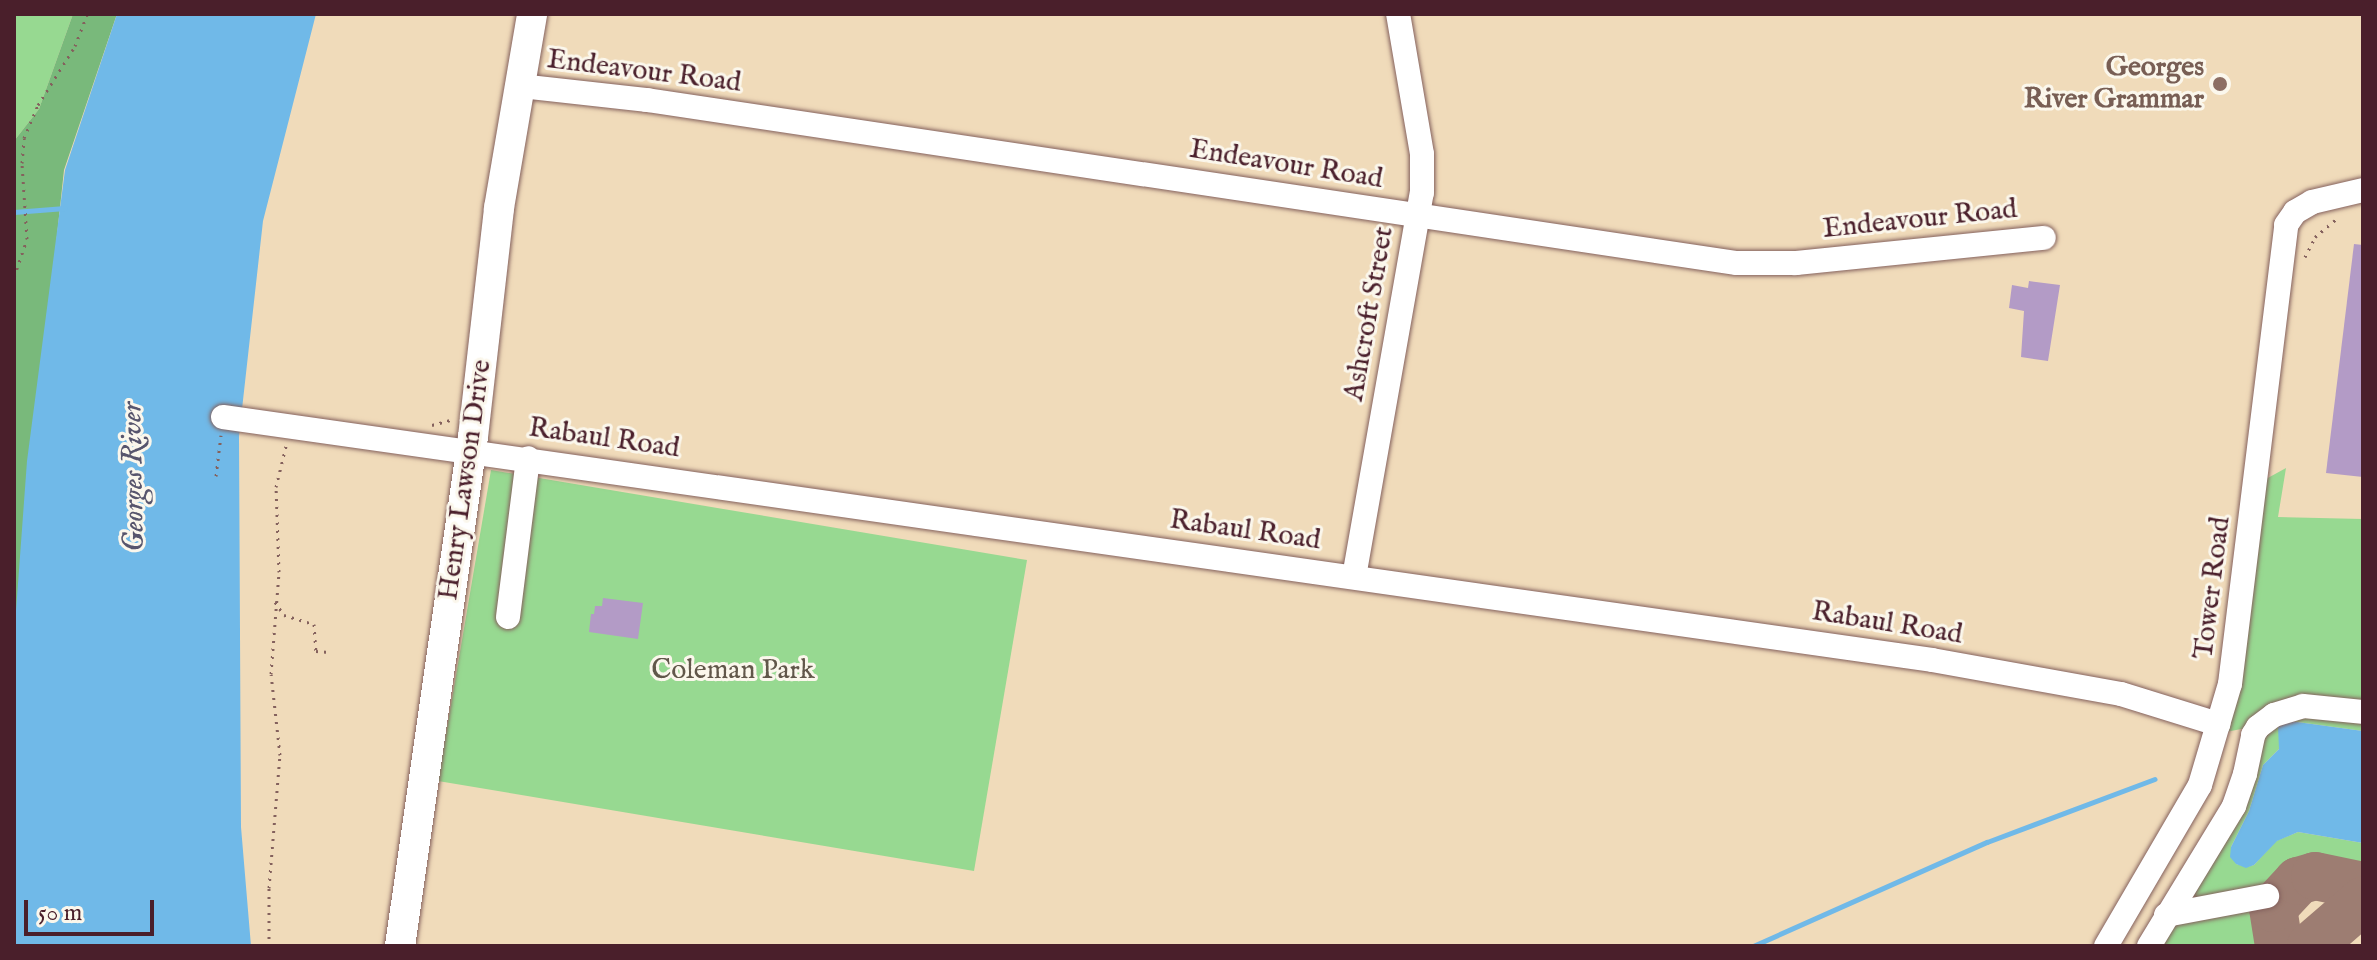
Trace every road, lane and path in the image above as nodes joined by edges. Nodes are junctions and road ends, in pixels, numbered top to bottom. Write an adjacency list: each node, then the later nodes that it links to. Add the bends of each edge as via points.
1 (87, 14): 8 (path, via 24,138 28,227)
2 (532, 14): 4 (main road, Henry Lawson Drive)
3 (1398, 14): 6 (street, Ashcroft Street, via 1422,154)
4 (520, 86): 6 (street, Endeavour Road); 11 (main road, Henry Lawson Drive, via 499,208)
5 (2363, 190): 19 (street, Tower Road, via 2312,202 2295,212 2283,234 2236,653)
6 (1418, 215): 7 (street, Endeavour Road, via 1758,265); 14 (street, Ashcroft Street)
7 (2044, 238)
8 (14, 277)
9 (222, 427): 10 (street, Rabaul Road, via 259,422); 13 (path)
10 (290, 427): 11 (street, Rabaul Road); 15 (path, via 276,487)
11 (471, 451): 12 (street, Rabaul Road); 24 (main road, Henry Lawson Drive)
12 (528, 458): 14 (street, Rabaul Road); 16 (street)
13 (216, 473)
14 (1354, 577): 19 (street, Rabaul Road, via 1932,660 2121,694)
15 (275, 602): 17 (path, via 289,618 314,624 316,651); 23 (path, via 271,674 280,755)
16 (508, 617)
17 (329, 652)
18 (2363, 712): 20 (street, via 2314,705 2291,708 2266,720)
19 (2217, 730): 20 (street, Rabaul Road); 25 (street, Tower Road, via 2200,785)
20 (2250, 743): 22 (street, via 2234,806)
21 (2267, 896): 22 (street)
22 (2166, 915): 26 (street)
23 (269, 946)
24 (400, 946)
25 (2106, 946)
26 (2149, 946)

